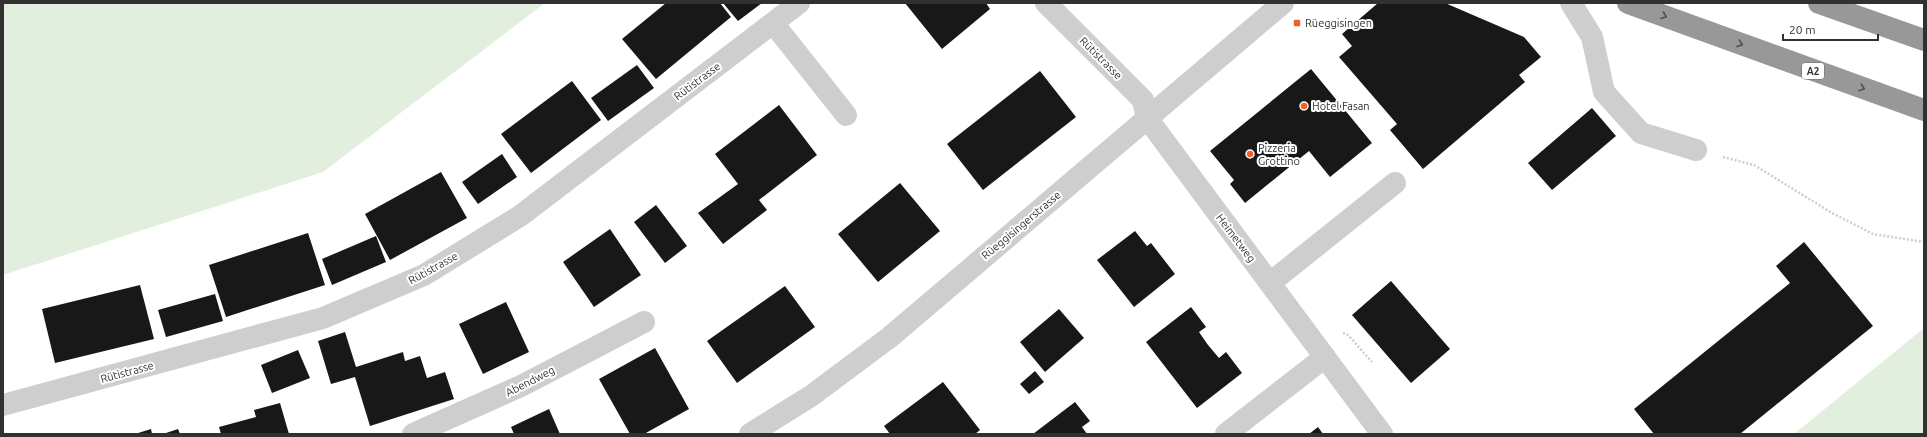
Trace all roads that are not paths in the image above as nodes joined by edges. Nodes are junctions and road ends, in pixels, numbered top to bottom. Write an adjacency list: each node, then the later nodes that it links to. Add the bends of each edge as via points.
1 (799, 3): 7 (street, Rütistrasse)
2 (1046, 3): 11 (street, Rütistrasse, via 1143,100)
3 (1283, 3): 11 (street, Rüeggisingerstrasse)
4 (1571, 3): 12 (street, via 1592,37 1604,92 1642,133)
5 (1628, 3): 9 (highway, A2, one-way to 9)
6 (1819, 3): 8 (highway)
7 (773, 23): 10 (street); 17 (street, Rütistrasse, via 520,216 424,275 323,318)
8 (1924, 40)
9 (1924, 110)
10 (846, 115)
11 (1147, 118): 14 (street, Heimetweg); 19 (street, Rüeggisingerstrasse, via 890,337 811,396)
12 (1696, 150)
13 (1395, 183): 14 (street)
14 (1270, 283): 16 (street, Heimetweg)
15 (644, 322): 18 (street, Abendweg, via 521,386)
16 (1325, 357): 20 (street); 21 (street, Heimetweg)
17 (3, 405)
18 (413, 434)
19 (750, 434)
20 (1226, 434)
21 (1382, 434)

